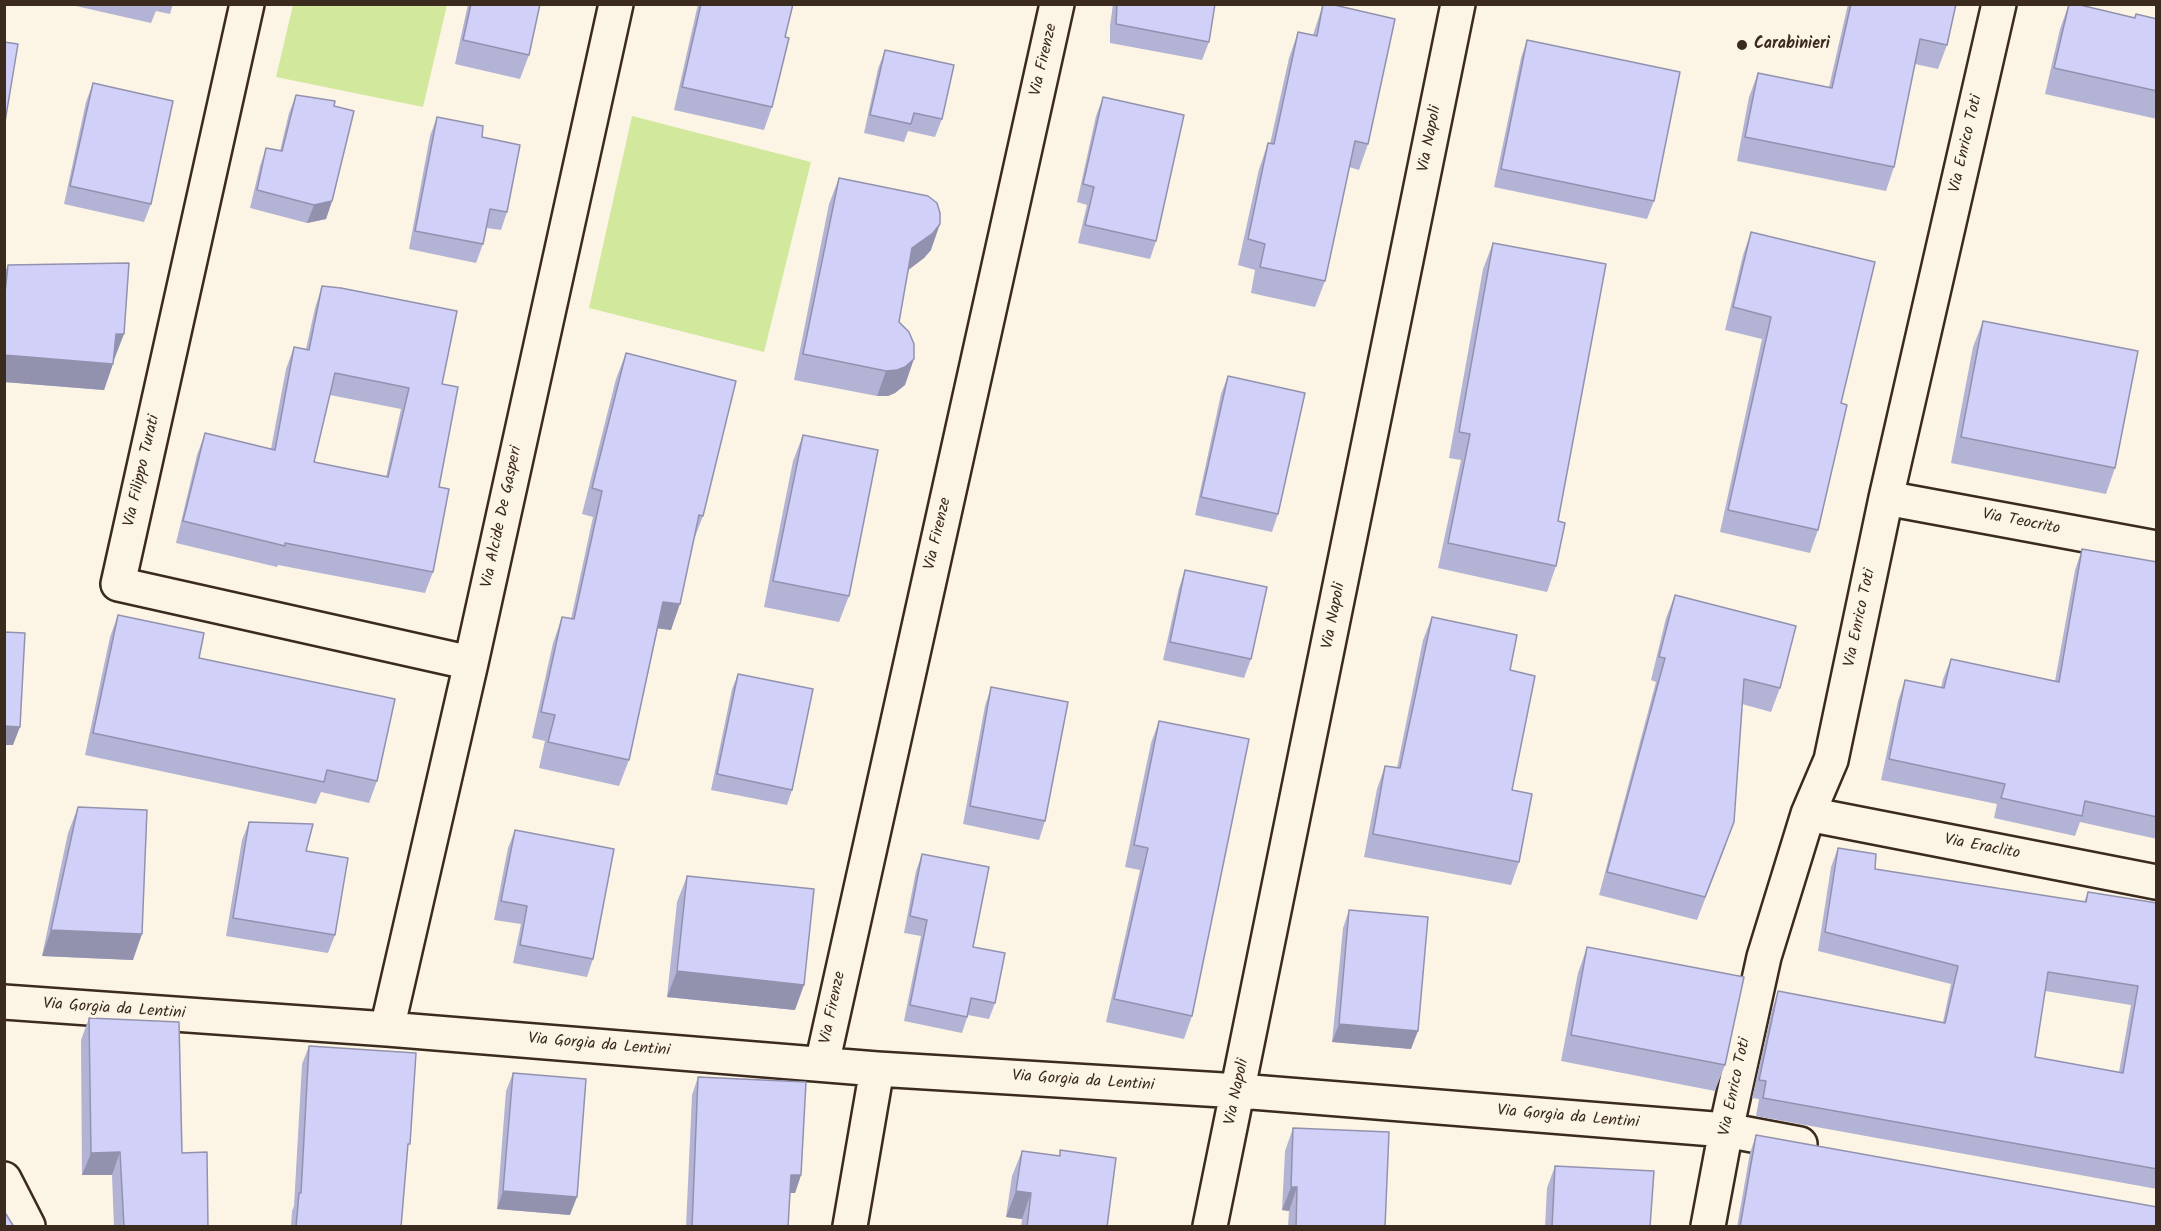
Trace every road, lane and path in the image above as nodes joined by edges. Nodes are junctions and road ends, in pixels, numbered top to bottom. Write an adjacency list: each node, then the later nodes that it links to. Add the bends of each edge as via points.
1 (247, 4): 8 (street, Via Filippo Turati, via 118,584)
2 (616, 4): 8 (street, Via Alcide De Gasperi)
3 (1057, 4): 13 (street, Via Firenze)
4 (1458, 4): 15 (street, Via Napoli)
5 (1999, 4): 6 (street, Via Enrico Toti)
6 (1886, 498): 7 (street, Via Teocrito); 9 (street, Via Enrico Toti, via 1831,760)
7 (2157, 548)
8 (471, 663): 12 (street, Via Alcide De Gasperi)
9 (1809, 814): 10 (street, Via Eraclito); 16 (street, Via Enrico Toti, via 1764,957)
10 (2157, 882)
11 (4, 1002): 12 (street, Via Gorgia da Lentini)
12 (387, 1029): 13 (street, Via Gorgia da Lentini)
13 (822, 1064): 14 (street, Via Gorgia da Lentini)
14 (877, 1069): 15 (street, Via Gorgia da Lentini); 20 (street)
15 (1239, 1091): 16 (street, Via Gorgia da Lentini); 21 (street, Via Napoli)
16 (1726, 1130): 17 (street, Via Gorgia da Lentini); 22 (street, Via Enrico Toti)
17 (1831, 1149)
18 (4, 1179): 19 (street)
19 (28, 1227)
20 (850, 1227)
21 (1210, 1227)
22 (1707, 1227)

